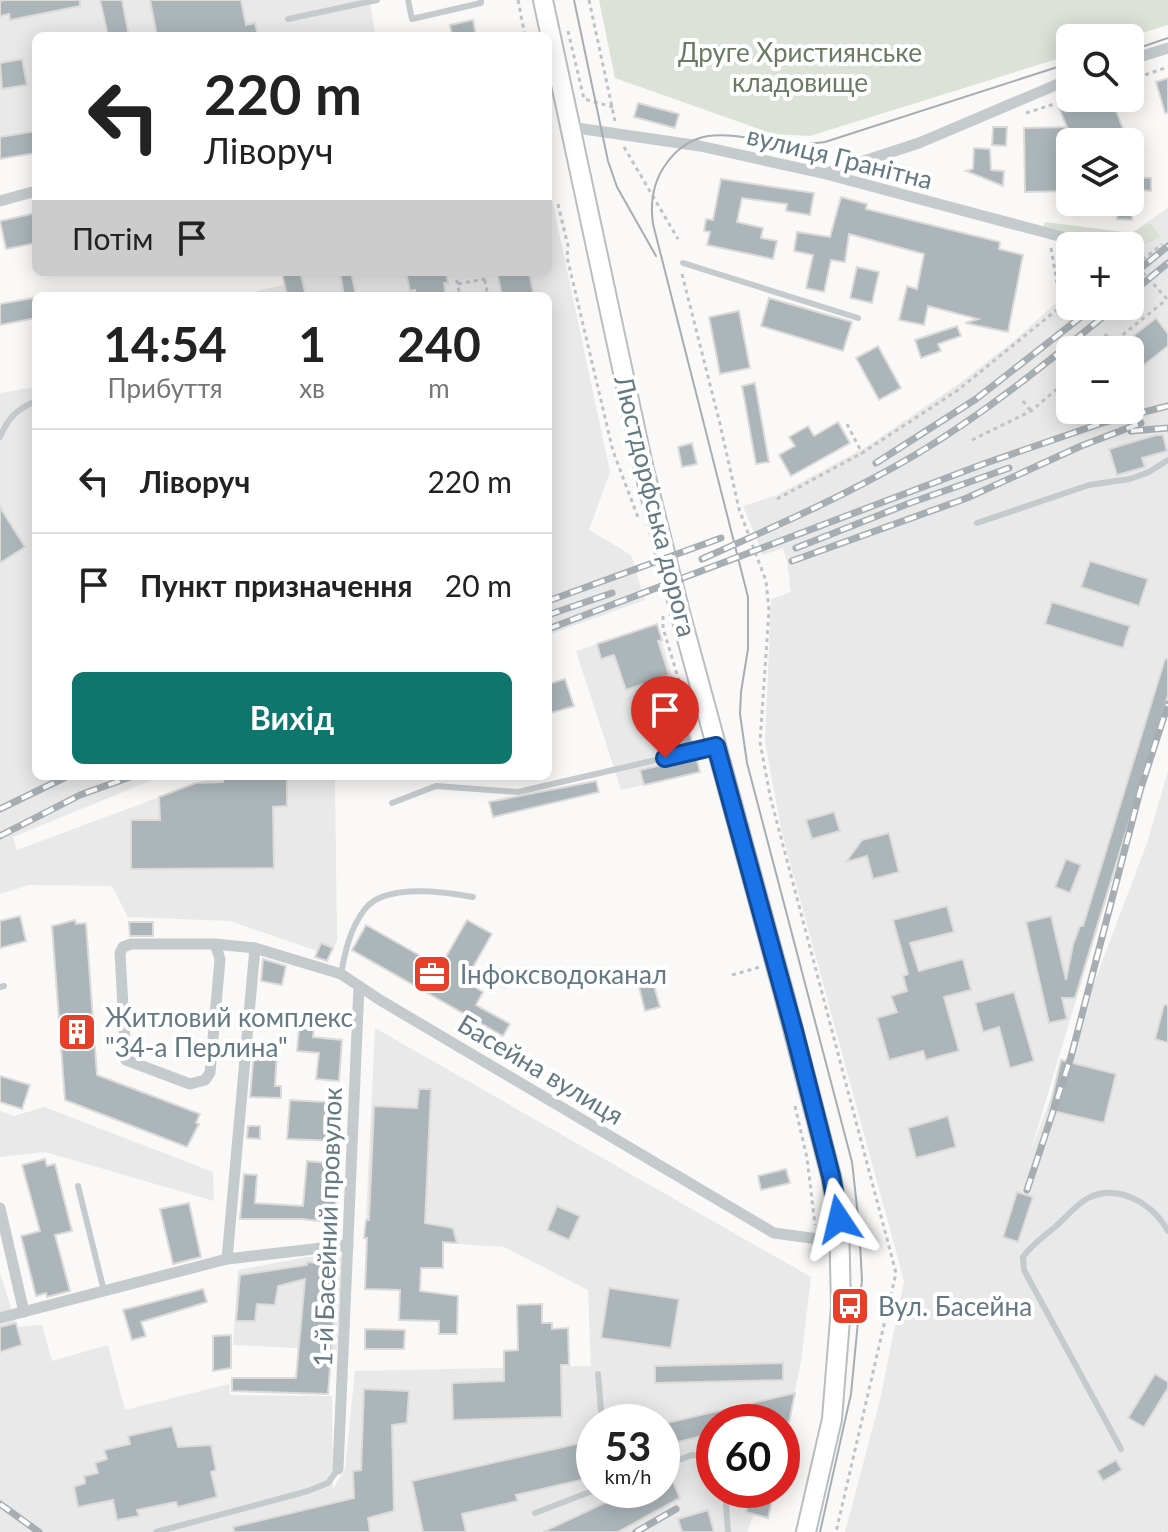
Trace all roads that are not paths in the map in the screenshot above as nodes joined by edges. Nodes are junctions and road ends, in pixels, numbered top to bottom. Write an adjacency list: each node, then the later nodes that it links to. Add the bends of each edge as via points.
1 (377, 0): 5 (lane)
2 (408, 0): 3 (lane, via 412,19)
3 (481, 0)
4 (543, 0): 6 (main road, Люстдорфська дорога)
5 (288, 19)
6 (547, 32)
7 (1168, 48): 8 (street)
8 (1144, 56)
9 (554, 83): 11 (main road, Люстдорфська дорога)
10 (1056, 85): 12 (street, via 919,143)
11 (570, 127): 12 (street, вулиця Гранітна, via 700,146); 22 (main road, Люстдорфська дорога, via 644,470)
12 (826, 174): 15 (street, вулиця Гранітна)
13 (32, 192): 14 (street)
14 (0, 201)
15 (1056, 235)
16 (683, 263): 17 (lane)
17 (858, 318)
18 (32, 403): 19 (lane, via 18,409)
19 (0, 437)
20 (1168, 460): 21 (lane, via 1130,479 1074,490)
21 (977, 523)
22 (716, 746): 23 (lane, via 518,792 436,786); 32 (main road, Люстдорфська дорога, via 831,1176)
23 (392, 803)
24 (473, 897): 27 (lane, via 436,890 377,899 365,908 346,945)
25 (215, 944): 25 (street, Басейна вулиця, via 123,947 126,1060 190,1084 205,1080 210,1073 220,959); 26 (street, Басейна вулиця)
26 (255, 948): 27 (street, Басейна вулиця); 34 (street)
27 (341, 974): 28 (street, Басейна вулиця)
28 (359, 986): 32 (street, Басейна вулиця, via 774,1233); 33 (street, 1-й Басейний провулок)
29 (78, 1186): 35 (lane)
30 (0, 1208): 36 (street)
31 (1168, 1231): 40 (lane, via 1148,1206 1115,1193 1099,1194 1086,1199 1023,1257 1024,1270)
32 (840, 1242): 47 (main road, Люстдорфська дорога, via 832,1419)
33 (348, 1245): 34 (street); 41 (street, 1-й Басейний провулок)
34 (227, 1259): 35 (street)
35 (104, 1291): 36 (street)
36 (24, 1312): 37 (street)
37 (0, 1318)
38 (598, 1374): 39 (lane)
39 (600, 1404)
40 (1121, 1449)
41 (338, 1469): 45 (lane, via 328,1483 308,1491)
42 (576, 1497): 44 (lane)
43 (726, 1508): 46 (lane)
44 (535, 1513)
45 (156, 1532)
46 (728, 1532)
47 (806, 1532)

